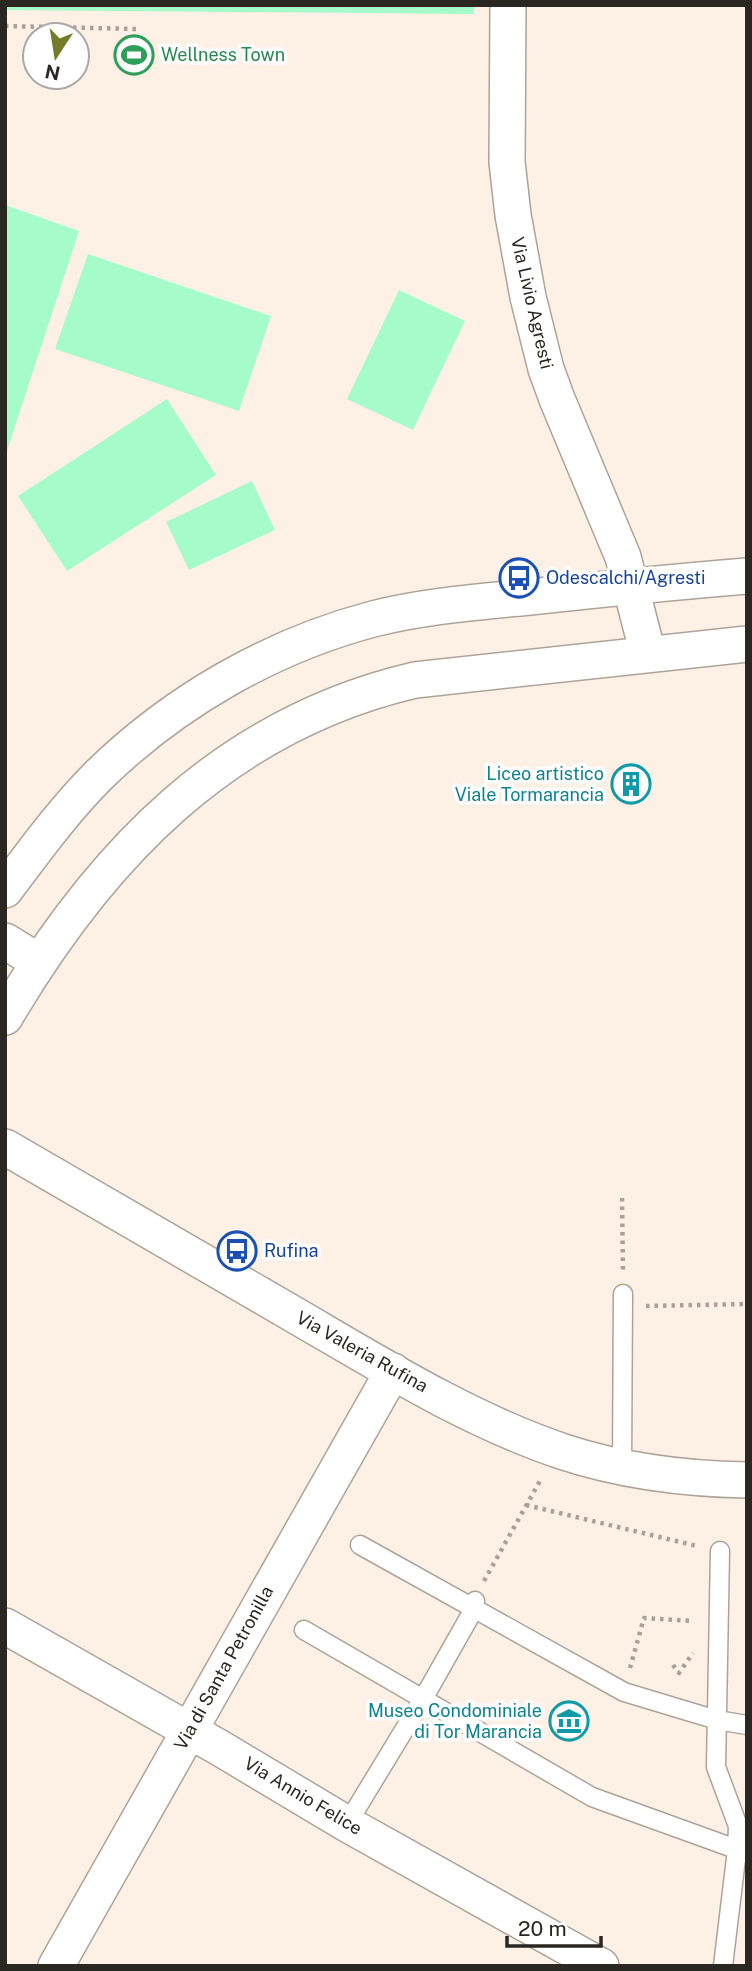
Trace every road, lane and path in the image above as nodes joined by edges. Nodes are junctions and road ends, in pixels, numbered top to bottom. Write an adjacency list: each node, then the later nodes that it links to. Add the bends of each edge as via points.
1 (508, 5): 5 (street, Via Livio Agresti, via 507,162 528,298 557,399)
2 (5, 26): 3 (path)
3 (136, 29)
4 (747, 576): 5 (street)
5 (632, 585): 7 (street, Via Livio Agresti); 8 (street, via 374,619 248,667 182,707 114,761 67,810)
6 (747, 644): 7 (street)
7 (648, 653): 10 (street, via 415,680 365,693 295,721 234,757 172,807 113,866)
8 (5, 890)
9 (5, 941): 10 (street)
10 (39, 962): 11 (street)
11 (5, 1017)
12 (5, 1147): 16 (street, Via Valeria Rufina)
13 (622, 1198): 14 (path)
14 (623, 1300): 15 (path); 17 (lane)
15 (747, 1304)
16 (393, 1371): 17 (street, Via Valeria Rufina, via 518,1434); 31 (street, Via di Santa Petronilla)
17 (622, 1467): 19 (street, Via Valeria Rufina)
18 (542, 1478): 20 (path)
19 (747, 1480)
20 (526, 1505): 22 (path); 23 (path)
21 (360, 1545): 23 (lane)
22 (720, 1551): 24 (lane)
23 (477, 1599): 27 (lane); 28 (lane)
24 (719, 1622): 27 (path, via 643,1618); 29 (lane)
25 (5, 1626): 31 (street, Via Annio Felice)
26 (304, 1630): 28 (lane)
27 (624, 1692): 29 (lane)
28 (423, 1699): 32 (lane); 33 (lane, via 592,1797)
29 (717, 1720): 30 (lane); 33 (lane, via 716,1767 738,1826)
30 (747, 1725)
31 (188, 1730): 32 (street, Via Annio Felice); 34 (street, Via di Santa Petronilla)
32 (347, 1824): 35 (street, Via Annio Felice)
33 (742, 1852): 36 (lane)
34 (56, 1966)
35 (601, 1966)
36 (723, 1966)

